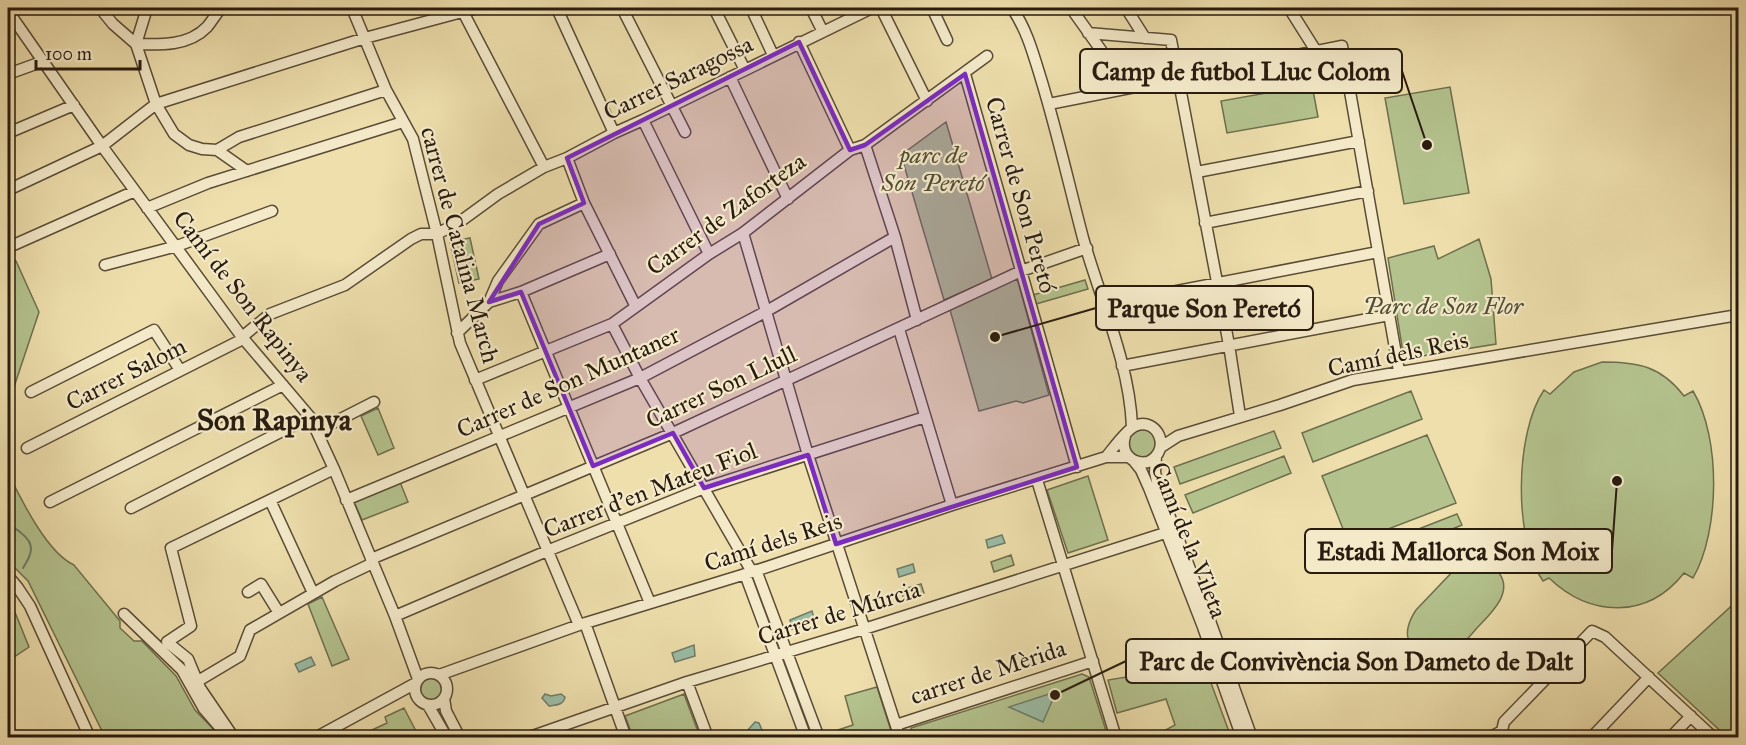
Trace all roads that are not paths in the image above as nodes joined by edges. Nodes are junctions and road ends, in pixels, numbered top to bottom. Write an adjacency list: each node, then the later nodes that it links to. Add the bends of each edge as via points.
1 (100, 8): 26 (street)
2 (147, 8): 26 (street)
3 (221, 8): 26 (street, via 206,28 186,40 165,45)
4 (352, 8): 22 (street, carrer de Catalina March)
5 (477, 8): 17 (street)
6 (622, 8): 42 (street)
7 (714, 8): 31 (street)
8 (751, 8): 28 (street)
9 (811, 8): 20 (street)
10 (869, 8): 20 (street, Carrer Saragossa)
11 (881, 8): 38 (street)
12 (932, 8): 24 (street)
13 (1012, 8): 40 (street, via 1024,26)
14 (1071, 8): 21 (street)
15 (1126, 8): 23 (street)
16 (1289, 8): 27 (street)
17 (462, 10): 22 (street); 54 (street)
18 (10, 11): 30 (street, Camí de Son Rapinya)
19 (559, 13): 47 (street)
20 (823, 32): 25 (street, Carrer Saragossa)
21 (1088, 33): 23 (street); 36 (street)
22 (364, 38): 37 (street, carrer de Catalina March); 39 (street)
23 (1145, 38): 35 (street, via 1171,40)
24 (947, 40)
25 (799, 42): 28 (street, Carrer Saragossa); 52 (street)
26 (136, 44): 39 (street)
27 (1316, 51): 35 (street); 48 (street, via 1342,46)
28 (773, 55): 31 (street, Carrer Saragossa)
29 (987, 56): 33 (street, Carrer de Zaforteza)
30 (44, 61): 32 (street); 41 (street, Camí de Son Rapinya)
31 (745, 70): 34 (street, Carrer Saragossa)
32 (8, 74)
33 (965, 74): 38 (street, Carrer de Zaforteza); 75 (street, Carrer de Son Peretó)
34 (730, 77): 42 (street, Carrer Saragossa); 60 (street)
35 (1179, 78): 36 (street); 56 (street)
36 (1128, 88): 40 (street)
37 (386, 90): 44 (street, carrer de Catalina March); 51 (street, via 239,137)
38 (927, 101): 49 (street, Carrer de Zaforteza)
39 (156, 104): 50 (street); 51 (street, via 174,135 189,145)
40 (1048, 104): 70 (street)
41 (74, 105): 46 (street); 50 (street, Camí de Son Rapinya)
42 (671, 106): 43 (street, Carrer Saragossa); 45 (street)
43 (643, 120): 47 (street, Carrer Saragossa); 73 (street)
44 (403, 122): 55 (street); 66 (street, carrer de Catalina March, via 413,139)
45 (685, 132)
46 (8, 133)
47 (614, 133): 53 (street, Carrer Saragossa)
48 (1359, 141): 56 (street); 59 (street)
49 (865, 145): 52 (street, Carrer de Zaforteza); 67 (street)
50 (102, 146): 57 (street); 58 (street, Camí de Son Rapinya)
51 (217, 150): 55 (street)
52 (850, 150): 60 (street, Carrer de Zaforteza)
53 (567, 158): 54 (street); 61 (street)
54 (544, 168): 66 (street, Carrer Salom)
55 (247, 171): 62 (street)
56 (1197, 172): 64 (street)
57 (8, 190)
58 (135, 190): 62 (street, Camí de Son Rapinya); 69 (street)
59 (1368, 191): 64 (street); 71 (street)
60 (788, 199): 65 (street, Carrer de Zaforteza)
61 (584, 203): 72 (street); 78 (street, via 538,224 498,281)
62 (147, 208): 68 (street, Camí de Son Rapinya)
63 (272, 211): 68 (street)
64 (1205, 223): 76 (street)
65 (742, 233): 73 (street, Carrer de Zaforteza); 81 (street)
66 (437, 234): 87 (street, carrer de Catalina March); 88 (street, Carrer Salom, via 411,238 345,285 270,314)
67 (895, 237): 81 (street, Carrer de Son Muntaner); 84 (street)
68 (177, 246): 74 (street); 88 (street, Camí de Son Rapinya)
69 (9, 247)
70 (1087, 248): 75 (street, Carrer Son Llull); 91 (street)
71 (1378, 252): 76 (street); 82 (street)
72 (610, 254): 77 (street); 80 (street)
73 (709, 254): 80 (street, Carrer de Zaforteza)
74 (105, 265)
75 (1021, 271): 84 (street, Carrer Son Llull); 118 (street, Carrer de Son Peretó)
76 (1217, 282): 79 (street, via 1172,292); 89 (street)
77 (521, 292): 78 (street); 90 (street)
78 (489, 302): 87 (street)
79 (1174, 304)
80 (635, 305): 85 (street, Carrer de Zaforteza)
81 (765, 312): 94 (street, Carrer de Son Muntaner); 96 (street)
82 (1389, 315): 89 (street); 93 (street)
83 (1738, 315): 93 (street, Camí dels Reis)
84 (917, 320): 86 (street, Carrer Son Llull)
85 (612, 324): 90 (street, Carrer de Zaforteza); 94 (street)
86 (898, 329): 96 (street, Carrer Son Llull); 104 (street)
87 (457, 333): 95 (street, carrer de Catalina March)
88 (243, 338): 92 (street, Carrer Salom); 97 (street, Camí de Son Rapinya)
89 (1229, 345): 91 (street); 102 (street)
90 (544, 350): 95 (street, Carrer de Zaforteza); 101 (street)
91 (1122, 366): 100 (street)
92 (180, 370): 98 (street, via 154,330); 112 (street, Carrer Salom)
93 (1399, 371): 102 (street, Camí dels Reis, via 1353,380)
94 (640, 378): 101 (street, Carrer de Son Muntaner); 108 (street)
95 (475, 380): 111 (street, carrer de Catalina March)
96 (786, 381): 108 (street, Carrer Son Llull); 114 (street)
97 (284, 385): 103 (street, Camí de Son Rapinya); 125 (street)
98 (31, 392)
99 (374, 402): 107 (street)
100 (1131, 403): 105 (street); 106 (street)
101 (568, 409): 111 (street, Carrer de Son Muntaner); 117 (street)
102 (1240, 416): 110 (street, Camí dels Reis)
103 (310, 417): 107 (street, Camí de Son Rapinya); 127 (street)
104 (925, 417): 114 (street, Carrer d'en Mateu Fiol); 126 (street)
105 (1132, 427): 106 (street); 109 (street)
106 (1153, 429): 110 (street, Camí dels Reis); 113 (street, via 1160,436)
107 (317, 431): 119 (street, Camí de Son Rapinya)
108 (673, 434): 117 (street, Carrer Son Llull); 121 (street)
109 (1125, 436): 115 (street, Camí dels Reis); 116 (street, via 1124,448)
110 (1178, 436): 113 (street, Camí dels Reis)
111 (498, 437): 122 (street, carrer de Catalina March); 124 (street, Carrer de Son Muntaner)
112 (27, 448)
113 (1159, 452): 116 (street, via 1144,463); 177 (street, Camí de la Vileta, via 1155,472 1158,486)
114 (808, 455): 121 (street, Carrer d'en Mateu Fiol); 130 (street)
115 (1106, 457): 116 (street, Camí dels Reis); 118 (street, Camí dels Reis)
116 (1131, 459): 129 (street, Camí de la Vileta, via 1141,470)
117 (593, 466): 122 (street, Carrer Son Llull); 128 (street)
118 (1077, 467): 120 (street, Camí dels Reis)
119 (334, 469): 123 (street); 124 (street, Camí de Son Rapinya)
120 (1037, 480): 126 (street, Camí dels Reis); 133 (street)
121 (704, 488): 128 (street, Carrer d'en Mateu Fiol); 134 (street)
122 (524, 494): 131 (street, carrer de Catalina March); 132 (street, Carrer Son Llull)
123 (270, 500): 137 (street); 151 (street, via 171,548 191,626 166,642 188,659)
124 (346, 500): 132 (street, Camí de Son Rapinya)
125 (50, 502)
126 (952, 505): 130 (street, Camí dels Reis)
127 (131, 508)
128 (616, 523): 131 (street, Carrer d'en Mateu Fiol); 138 (street)
129 (1166, 533): 133 (street, Carrer de Múrcia); 176 (street, Camí de la Vileta)
130 (836, 544): 134 (street, Camí dels Reis); 143 (street)
131 (547, 551): 141 (street, Carrer d'en Mateu Fiol); 142 (street, carrer de Catalina March)
132 (372, 561): 137 (street, Carrer Son Llull); 141 (street, Camí de Son Rapinya)
133 (1062, 564): 143 (street, Carrer de Múrcia); 146 (street)
134 (751, 572): 138 (street, Camí dels Reis); 144 (street); 145 (street)
135 (8, 576): 163 (street, via 30,606)
136 (248, 592): 139 (street, via 261,584)
137 (314, 593): 139 (street, Carrer Son Llull)
138 (650, 603): 142 (street, Camí dels Reis)
139 (279, 613): 151 (street, Carrer Son Llull, via 250,630 240,656)
140 (124, 614): 164 (street, via 182,670 204,709)
141 (395, 616): 147 (street, Camí de Son Rapinya)
142 (582, 624): 148 (street, Camí dels Reis); 159 (street, carrer de Catalina March)
143 (864, 629): 144 (street, Carrer de Múrcia); 161 (street)
144 (788, 652): 145 (street, Carrer de Múrcia); 173 (street)
145 (775, 656): 153 (street, Carrer de Múrcia); 172 (street)
146 (1093, 660): 161 (street, carrer de Mèrida); 175 (street)
147 (413, 663): 149 (street); 152 (street, Camí de Son Rapinya)
148 (454, 670): 149 (street, Camí dels Reis); 154 (street)
149 (434, 674): 152 (street); 154 (street)
150 (1649, 677): 160 (street); 162 (street, via 1605,637 1592,632); 179 (street)
151 (198, 681): 165 (street)
152 (417, 681): 155 (street); 156 (street)
153 (687, 682): 159 (street, Carrer de Múrcia); 171 (street)
154 (447, 685): 157 (street)
155 (403, 691): 156 (street); 166 (street)
156 (417, 698): 158 (street)
157 (444, 698): 158 (street); 168 (street)
158 (428, 705): 167 (street)
159 (615, 707): 169 (street, Carrer de Múrcia); 170 (street, carrer de Catalina March)
160 (1691, 716): 180 (street); 181 (street)
161 (896, 725): 174 (street)
162 (1505, 730): 178 (street)
163 (90, 738)
164 (229, 738)
165 (234, 738)
166 (315, 738)
167 (447, 738)
168 (460, 738)
169 (527, 738)
170 (626, 738)
171 (708, 738)
172 (806, 738)
173 (819, 738)
174 (900, 738)
175 (1116, 738)
176 (1242, 738)
177 (1252, 738)
178 (1489, 738)
179 (1591, 738)
180 (1670, 738)
181 (1714, 738)

